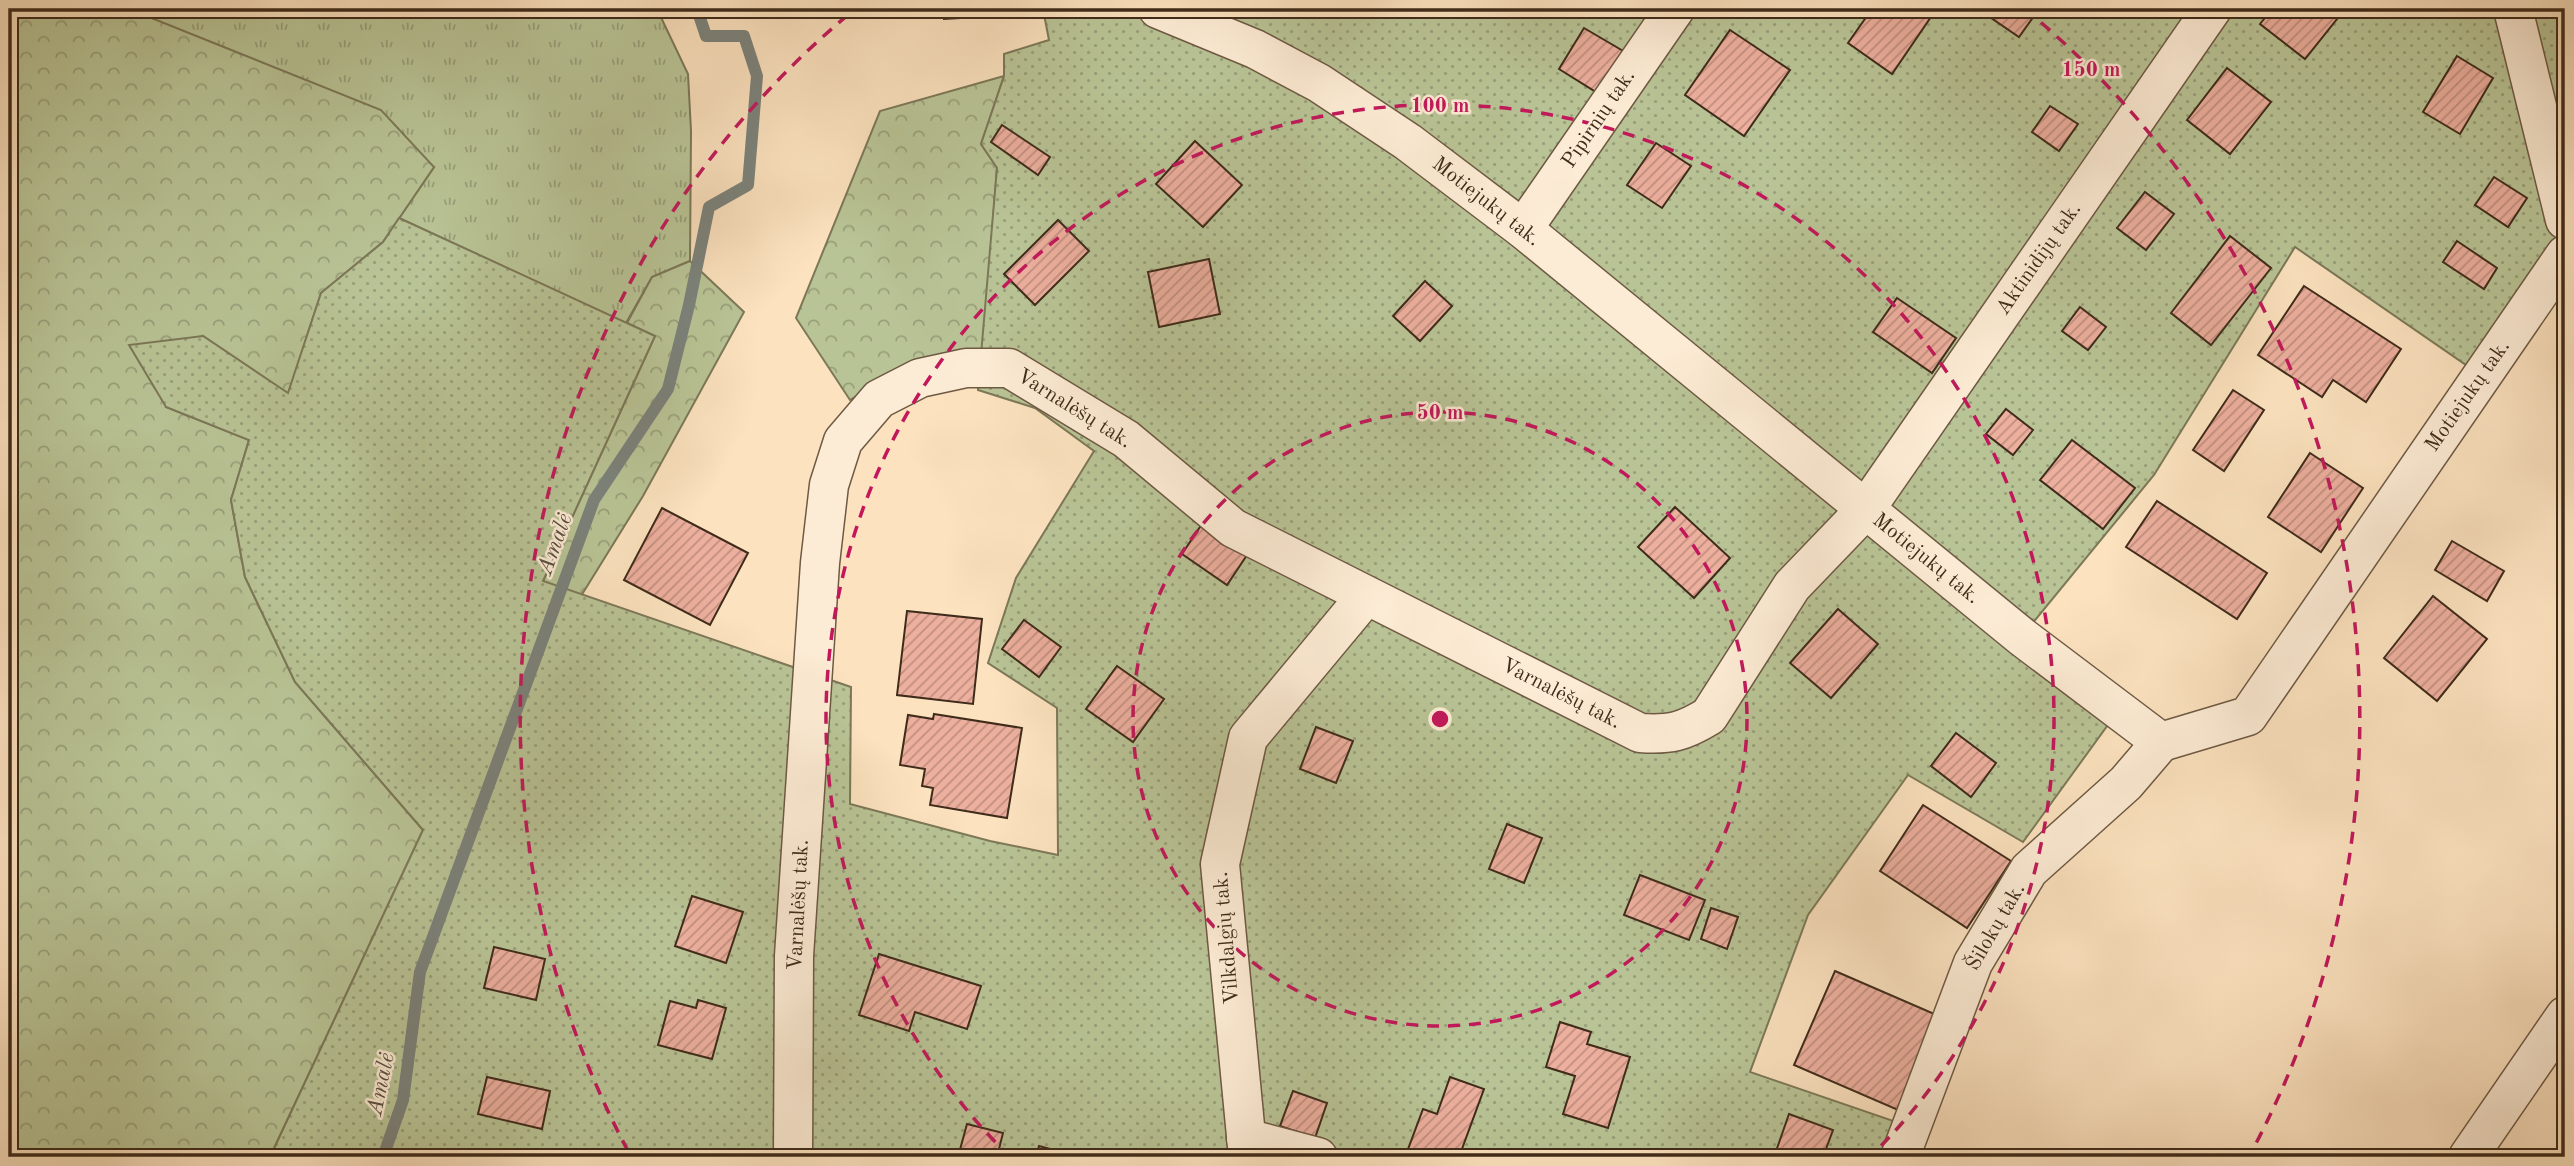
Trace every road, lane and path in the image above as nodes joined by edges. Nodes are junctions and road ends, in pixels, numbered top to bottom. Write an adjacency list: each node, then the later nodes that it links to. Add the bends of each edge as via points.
1 (1158, 9): 6 (street, Motiejukų tak., via 1255,49 1319,83 1408,142)
2 (1675, 9): 6 (street, Pipirnių tak.)
3 (2212, 9): 8 (street, Aktinidijų tak.)
4 (2513, 9): 5 (street)
5 (2565, 220)
6 (1524, 229): 8 (street, Motiejukų tak.)
7 (2565, 255): 10 (street, Motiejukų tak., via 2248,716)
8 (1865, 510): 9 (street, Varnalėšų tak., via 1792,586 1709,716 1664,735 1640,733); 10 (street, Motiejukų tak.)
9 (1366, 596): 12 (street, Vilkdalgių tak., via 1248,738 1220,864); 13 (street, Varnalėšų tak., via 1233,528 1126,439 1009,368 966,368 920,378 879,399 843,440 827,498 794,956)
10 (2161, 742): 15 (street, Šilokų tak., via 2126,783 2029,870 1973,963)
11 (2565, 1016): 16 (street)
12 (1247, 1148): 14 (street)
13 (793, 1157)
14 (1318, 1157)
15 (1900, 1157)
16 (2468, 1157)

